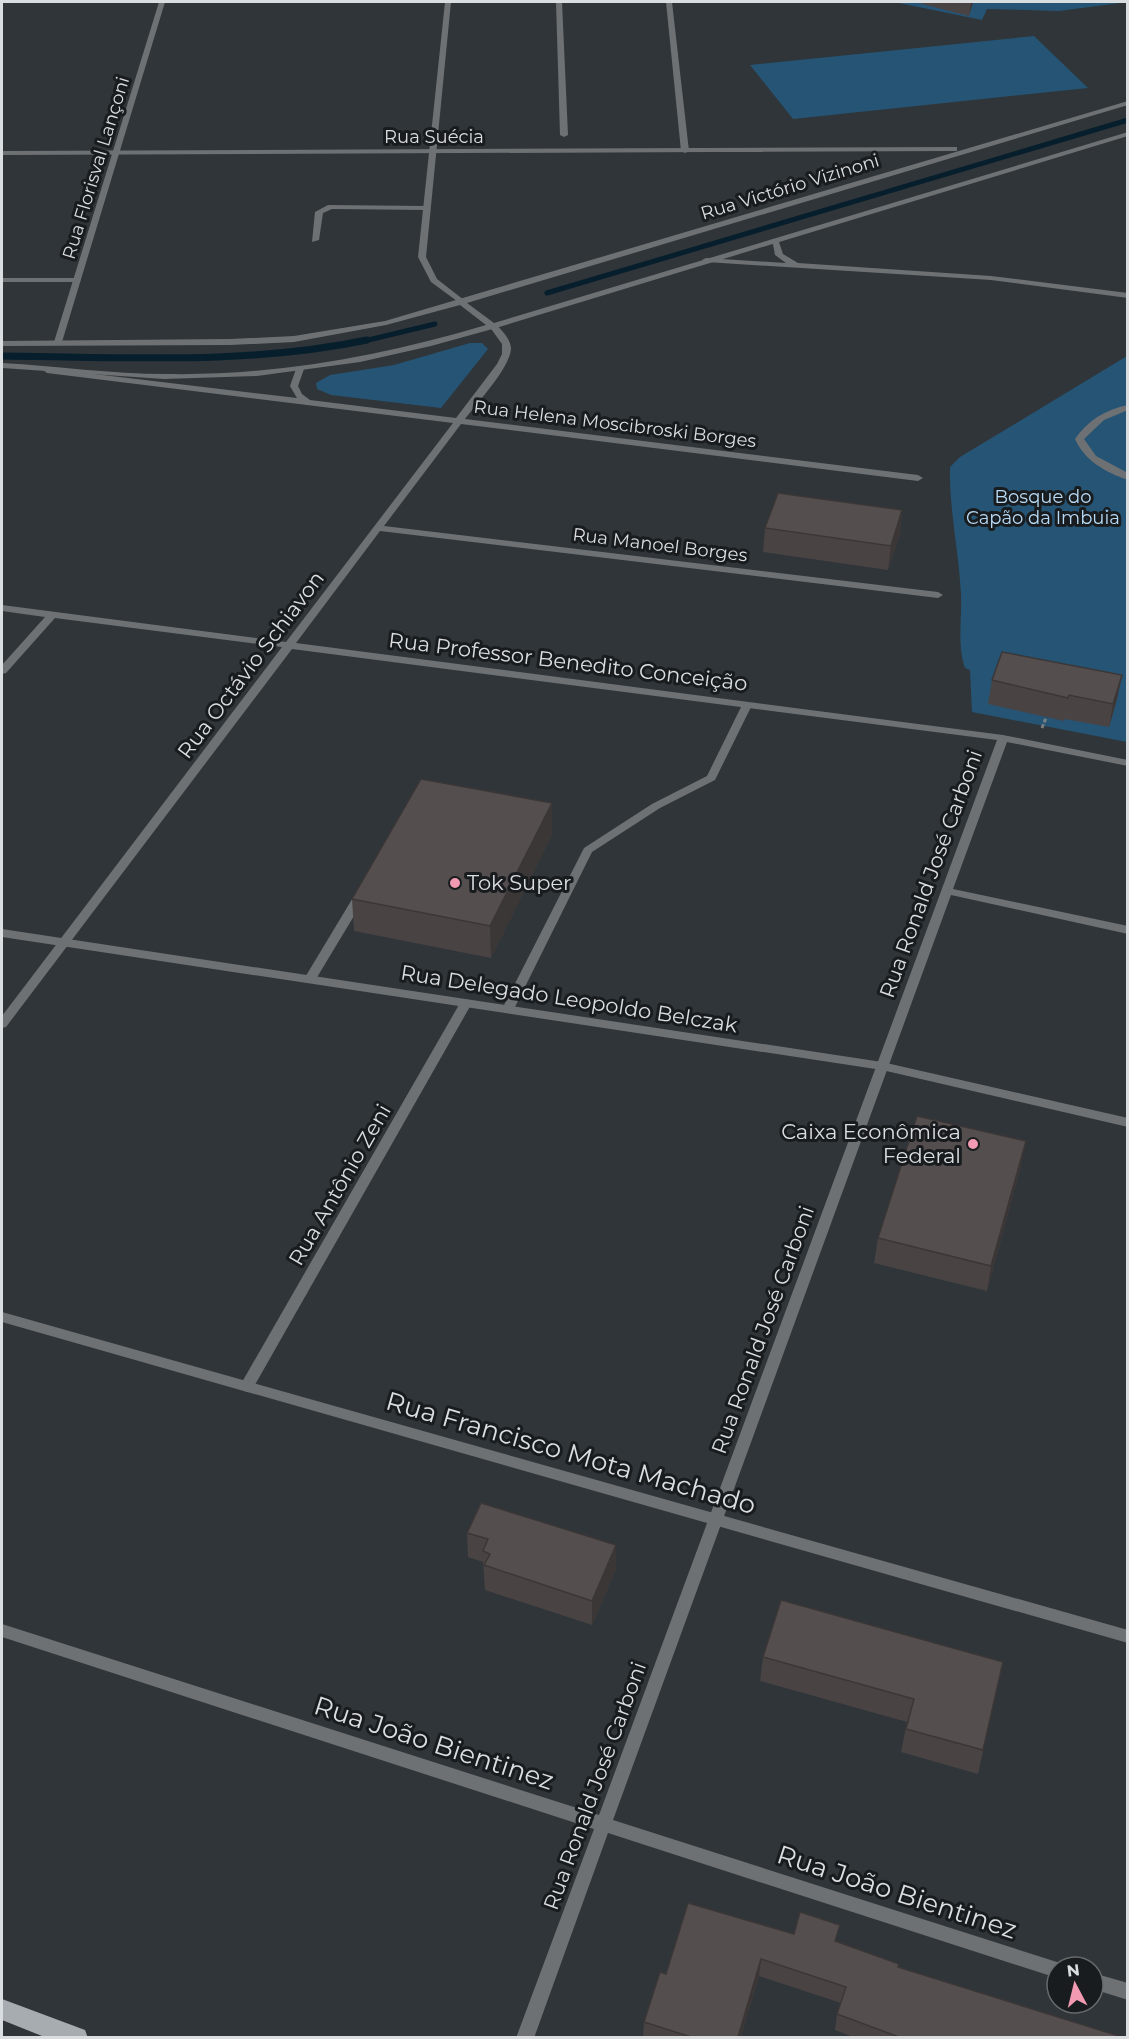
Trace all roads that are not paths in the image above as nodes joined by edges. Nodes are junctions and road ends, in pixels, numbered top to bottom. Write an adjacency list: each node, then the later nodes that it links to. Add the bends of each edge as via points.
1 (162, 2): 15 (street, Rua Florisval Lançoni)
2 (448, 2): 13 (street)
3 (559, 2): 7 (street)
4 (669, 2): 12 (street)
5 (1128, 103): 10 (street, Rua Victório Vizinoni)
6 (1128, 134): 8 (street)
7 (564, 135)
8 (1114, 138): 9 (street); 19 (street)
9 (1128, 140)
10 (972, 148): 11 (street, Rua Suécia); 16 (street, Rua Victório Vizinoni)
11 (867, 150): 12 (street, Rua Suécia); 16 (street, Rua Suécia)
12 (685, 151): 13 (street, Rua Suécia)
13 (431, 152): 15 (street, Rua Suécia); 17 (street)
14 (2, 153): 15 (street, Rua Suécia)
15 (117, 153): 23 (street, Rua Florisval Lançoni)
16 (899, 163): 25 (street, Rua Victório Vizinoni)
17 (426, 208): 18 (street, via 331,207 320,212); 25 (street, via 424,264 434,280)
18 (315, 240)
19 (775, 241): 20 (street); 21 (street, via 779,255)
20 (706, 260): 21 (street); 26 (street)
21 (802, 268): 24 (street, via 991,278)
22 (2, 280): 23 (street)
23 (77, 280): 27 (street, Rua Florisval Lançoni)
24 (1128, 296)
25 (461, 302): 26 (street); 27 (street, Rua Victório Vizinoni, via 386,323 294,339)
26 (493, 326): 31 (street, via 398,352); 34 (street, Rua Octávio Schiavon, via 506,340 506,357)
27 (58, 342): 28 (street, Rua Victório Vizinoni)
28 (2, 343)
29 (2, 366): 30 (street)
30 (28, 368): 31 (street, via 187,377); 32 (street, Rua Helena Moscibroski Borges)
31 (300, 369): 32 (street, via 294,386)
32 (308, 403): 34 (street, Rua Helena Moscibroski Borges)
33 (1128, 407): 35 (street, via 1112,411 1087,428 1079,439 1083,451 1092,459)
34 (459, 421): 36 (street, Rua Helena Moscibroski Borges); 37 (street, Rua Octávio Schiavon)
35 (1128, 477)
36 (918, 478)
37 (378, 528): 38 (street, Rua Manoel Borges); 41 (street, Rua Octávio Schiavon)
38 (938, 595)
39 (2, 608): 40 (street, Rua Professor Benedito Conceição)
40 (53, 614): 41 (street, Rua Professor Benedito Conceição); 42 (street)
41 (288, 645): 43 (street, Rua Professor Benedito Conceição); 50 (street, Rua Octávio Schiavon)
42 (2, 671)
43 (747, 705): 44 (street, Rua Professor Benedito Conceição); 53 (street, via 711,778 656,806 588,850)
44 (1003, 738): 45 (street, Rua Professor Benedito Conceição); 47 (street, Rua Ronald José Carboni)
45 (1128, 763)
46 (363, 890): 51 (street)
47 (947, 891): 48 (street); 55 (street, Rua Ronald José Carboni)
48 (1128, 930)
49 (2, 933): 50 (street, Rua Delegado Leopoldo Belczak)
50 (63, 942): 51 (street, Rua Delegado Leopoldo Belczak); 54 (street, Rua Octávio Schiavon)
51 (310, 979): 52 (street, Rua Delegado Leopoldo Belczak)
52 (466, 1003): 53 (street, Rua Delegado Leopoldo Belczak); 58 (street, Rua Antônio Zeni)
53 (508, 1009): 55 (street, Rua Delegado Leopoldo Belczak)
54 (2, 1023)
55 (882, 1066): 56 (street, Rua Delegado Leopoldo Belczak); 59 (street, Rua Ronald José Carboni)
56 (1128, 1123)
57 (2, 1317): 58 (street, Rua Francisco Mota Machado)
58 (247, 1386): 59 (street, Rua Francisco Mota Machado)
59 (715, 1520): 61 (street, Rua Francisco Mota Machado); 62 (street, Rua Ronald José Carboni)
60 (2, 1632): 62 (street, Rua João Bientinez)
61 (1128, 1637)
62 (603, 1824): 63 (street, Rua João Bientinez); 68 (street, Rua Ronald José Carboni)
63 (1045, 1966)
64 (1105, 1985): 65 (street)
65 (1128, 1992)
66 (2, 2010): 67 (main road)
67 (77, 2037)
68 (525, 2037)

